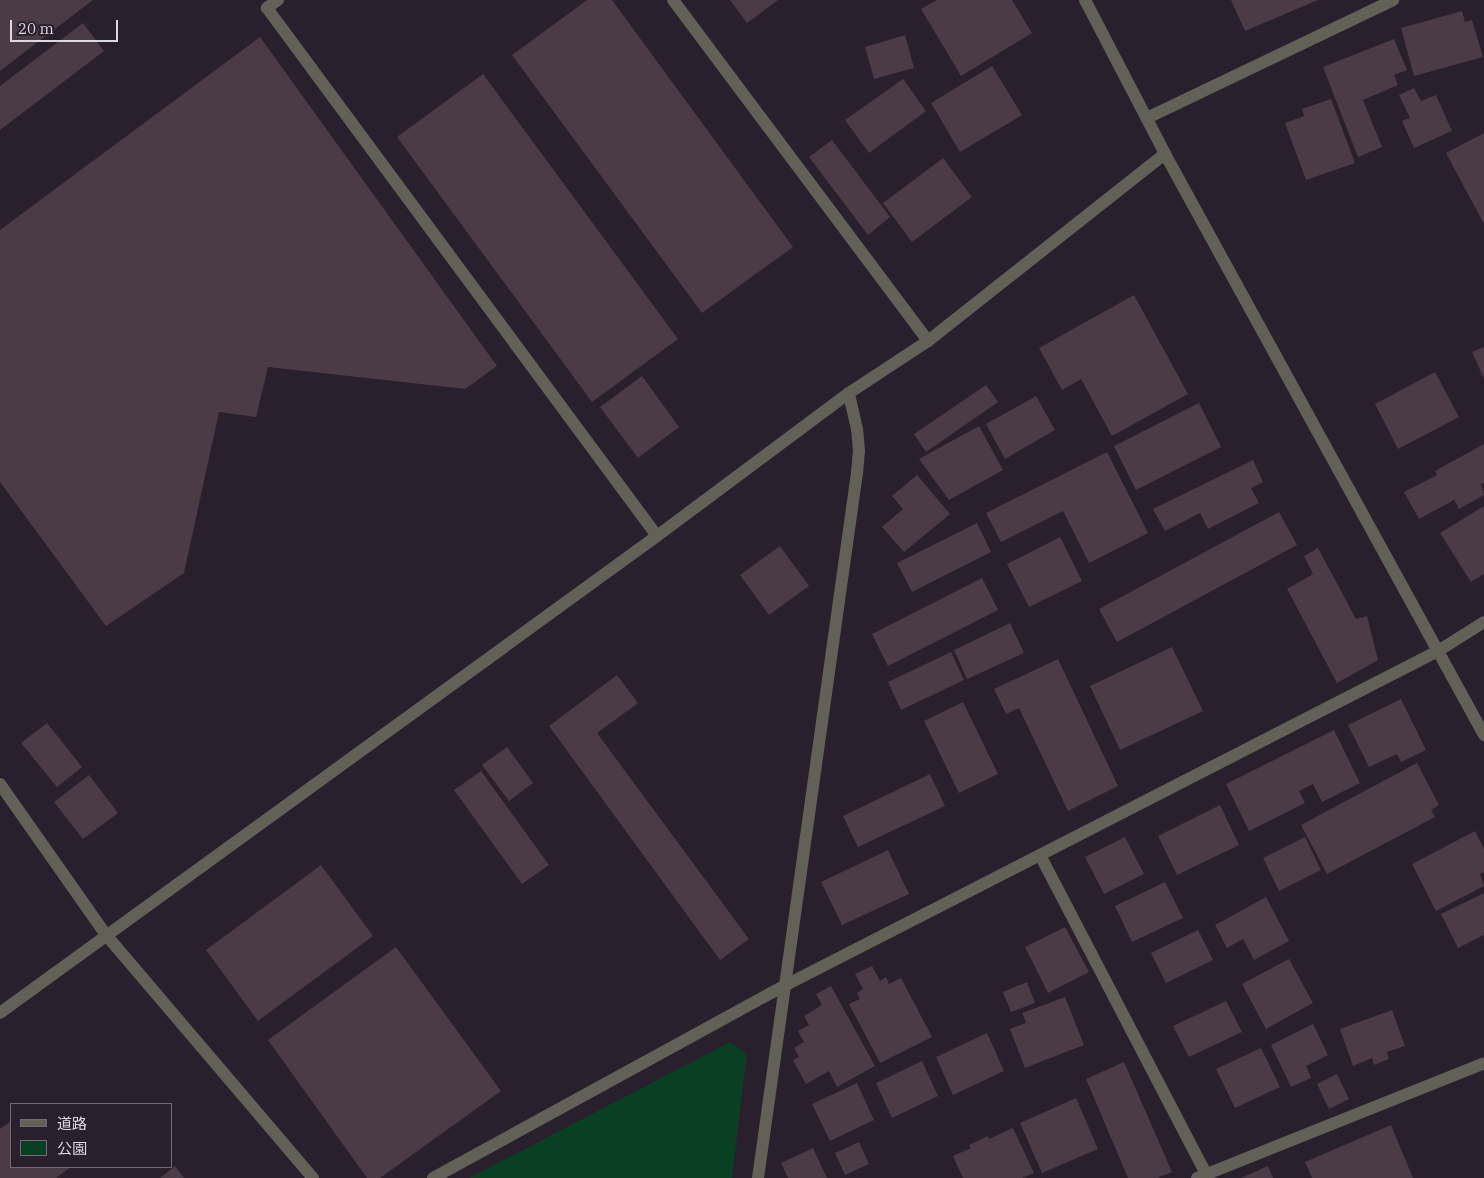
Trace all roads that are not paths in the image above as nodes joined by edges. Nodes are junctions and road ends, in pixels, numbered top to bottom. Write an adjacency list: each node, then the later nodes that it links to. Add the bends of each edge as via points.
1 (278, 0): 9 (street, via 267,8)
2 (673, 0): 7 (street)
3 (1086, 0): 5 (street)
4 (1393, 0): 5 (street)
5 (1147, 118): 6 (street)
6 (1165, 154): 7 (street); 11 (street)
7 (928, 340): 8 (street)
8 (849, 393): 9 (street); 16 (street, via 857,429 857,473)
9 (657, 536): 15 (street)
10 (1484, 622): 11 (street)
11 (1438, 651): 12 (street); 14 (street)
12 (1484, 735)
13 (0, 784): 15 (street)
14 (1040, 855): 16 (street); 19 (street)
15 (107, 936): 17 (street); 20 (street)
16 (784, 986): 21 (street); 22 (street)
17 (0, 1014)
18 (1484, 1063): 19 (street)
19 (1204, 1177)
20 (313, 1178)
21 (433, 1178)
22 (758, 1178)

